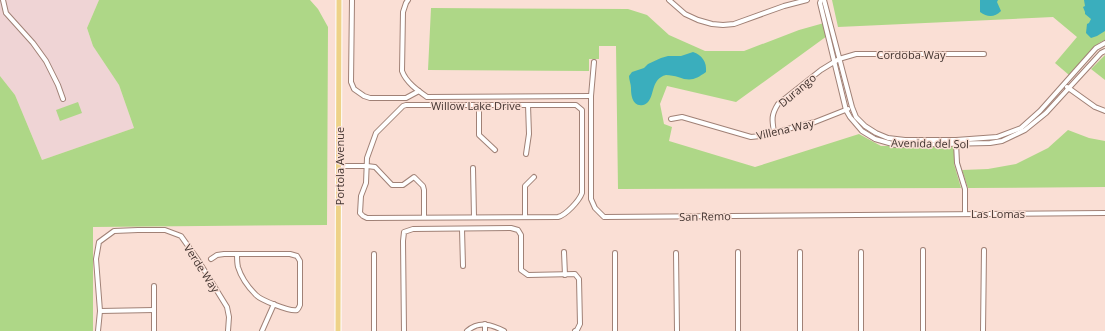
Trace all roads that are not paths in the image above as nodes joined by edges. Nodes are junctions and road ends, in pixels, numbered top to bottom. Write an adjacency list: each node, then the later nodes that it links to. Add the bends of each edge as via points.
1 (3, 0): 18 (street, via 6,13 46,60)
2 (339, 0): 29 (main road, Portola Avenue)
3 (352, 0): 16 (street, via 351,82 354,89 370,98 406,98)
4 (408, 0): 16 (street, via 403,12 402,71)
5 (669, 0): 6 (street, via 685,14 698,20 723,25 734,24)
6 (807, 0)
7 (822, 0): 11 (street, Avenida del Sol); 13 (street, Avenida del Sol, via 820,3)
8 (1105, 43): 14 (street, Avenida del Sol, via 1096,48)
9 (1105, 51): 15 (street, Avenida del Sol)
10 (984, 54): 11 (street, Cordoba Way, via 856,54)
11 (839, 59): 13 (street, Durango); 21 (street, Avenida del Sol)
12 (594, 62): 17 (street, San Remo)
13 (834, 62): 22 (street, Avenida del Sol); 25 (street, Durango, via 778,104 773,111)
14 (1064, 85): 15 (street); 26 (street, Avenida del Sol, via 1021,128 997,137)
15 (1069, 88): 23 (street, via 1095,108); 26 (street, Avenida del Sol, via 1046,114 1015,136 990,144)
16 (419, 91): 17 (street, via 426,96)
17 (591, 96): 33 (street, San Remo, via 591,199 594,208 604,216)
18 (63, 99)
19 (479, 105): 20 (street, Willow Lake Drive); 27 (street, via 479,135); 30 (street, Willow Lake Drive, via 403,106 376,133 367,158)
20 (528, 105): 28 (street, via 529,134); 37 (street, Willow Lake Drive, via 576,105 582,110 582,194 561,216)
21 (852, 107): 22 (street, Villena Way); 26 (street, Avenida del Sol, via 856,117 865,126 888,138)
22 (846, 110): 25 (street, Villena Way, via 815,122); 26 (street, Avenida del Sol, via 862,131 875,139 896,145)
23 (1105, 111)
24 (671, 119): 25 (street, Villena Way, via 682,117 751,137)
25 (774, 132)
26 (956, 142): 33 (street, Las Lomas, via 957,163 964,189)
27 (495, 150)
28 (526, 154)
29 (339, 166): 30 (street); 61 (main road, Portola Avenue)
30 (367, 166): 35 (street, via 374,167 392,185 403,185 414,177 423,186); 35 (street, Willow Lake Drive, via 360,207 363,216)
31 (473, 168): 36 (street)
32 (534, 177): 37 (street, via 525,186)
33 (965, 213): 34 (street, Las Lomas)
34 (1105, 213)
35 (424, 217): 36 (street, Willow Lake Drive)
36 (474, 217): 37 (street, Willow Lake Drive)
37 (525, 217)
38 (462, 229): 50 (street); 51 (street, via 518,230 521,235 522,270 528,275); 63 (street, via 413,229 404,232)
39 (923, 250): 73 (street)
40 (984, 250): 74 (street)
41 (564, 252): 51 (street)
42 (738, 252): 70 (street)
43 (800, 252): 71 (street)
44 (861, 252): 72 (street)
45 (615, 253): 68 (street)
46 (676, 253): 69 (street)
47 (237, 254): 49 (street, via 217,255); 53 (street, via 238,267 245,281 257,296); 53 (street, via 297,256 300,261 300,305 297,310 291,310)
48 (374, 254): 62 (street)
49 (211, 259)
50 (463, 266)
51 (565, 274): 67 (street, via 575,274 579,279 580,324)
52 (154, 286): 54 (street)
53 (274, 304): 60 (street)
54 (154, 310): 55 (street); 58 (street)
55 (100, 311): 57 (street, Verde Way); 59 (street, Verde Way, via 96,259 99,242 114,231 165,230 181,236 227,306)
56 (485, 324): 64 (street, via 473,326); 65 (street); 66 (street)
57 (98, 331)
58 (154, 331)
59 (228, 331)
60 (262, 331)
61 (338, 331)
62 (374, 331)
63 (404, 331)
64 (467, 331)
65 (485, 331)
66 (504, 331)
67 (575, 331)
68 (615, 331)
69 (676, 331)
70 (738, 331)
71 (800, 331)
72 (861, 331)
73 (923, 331)
74 (983, 331)

